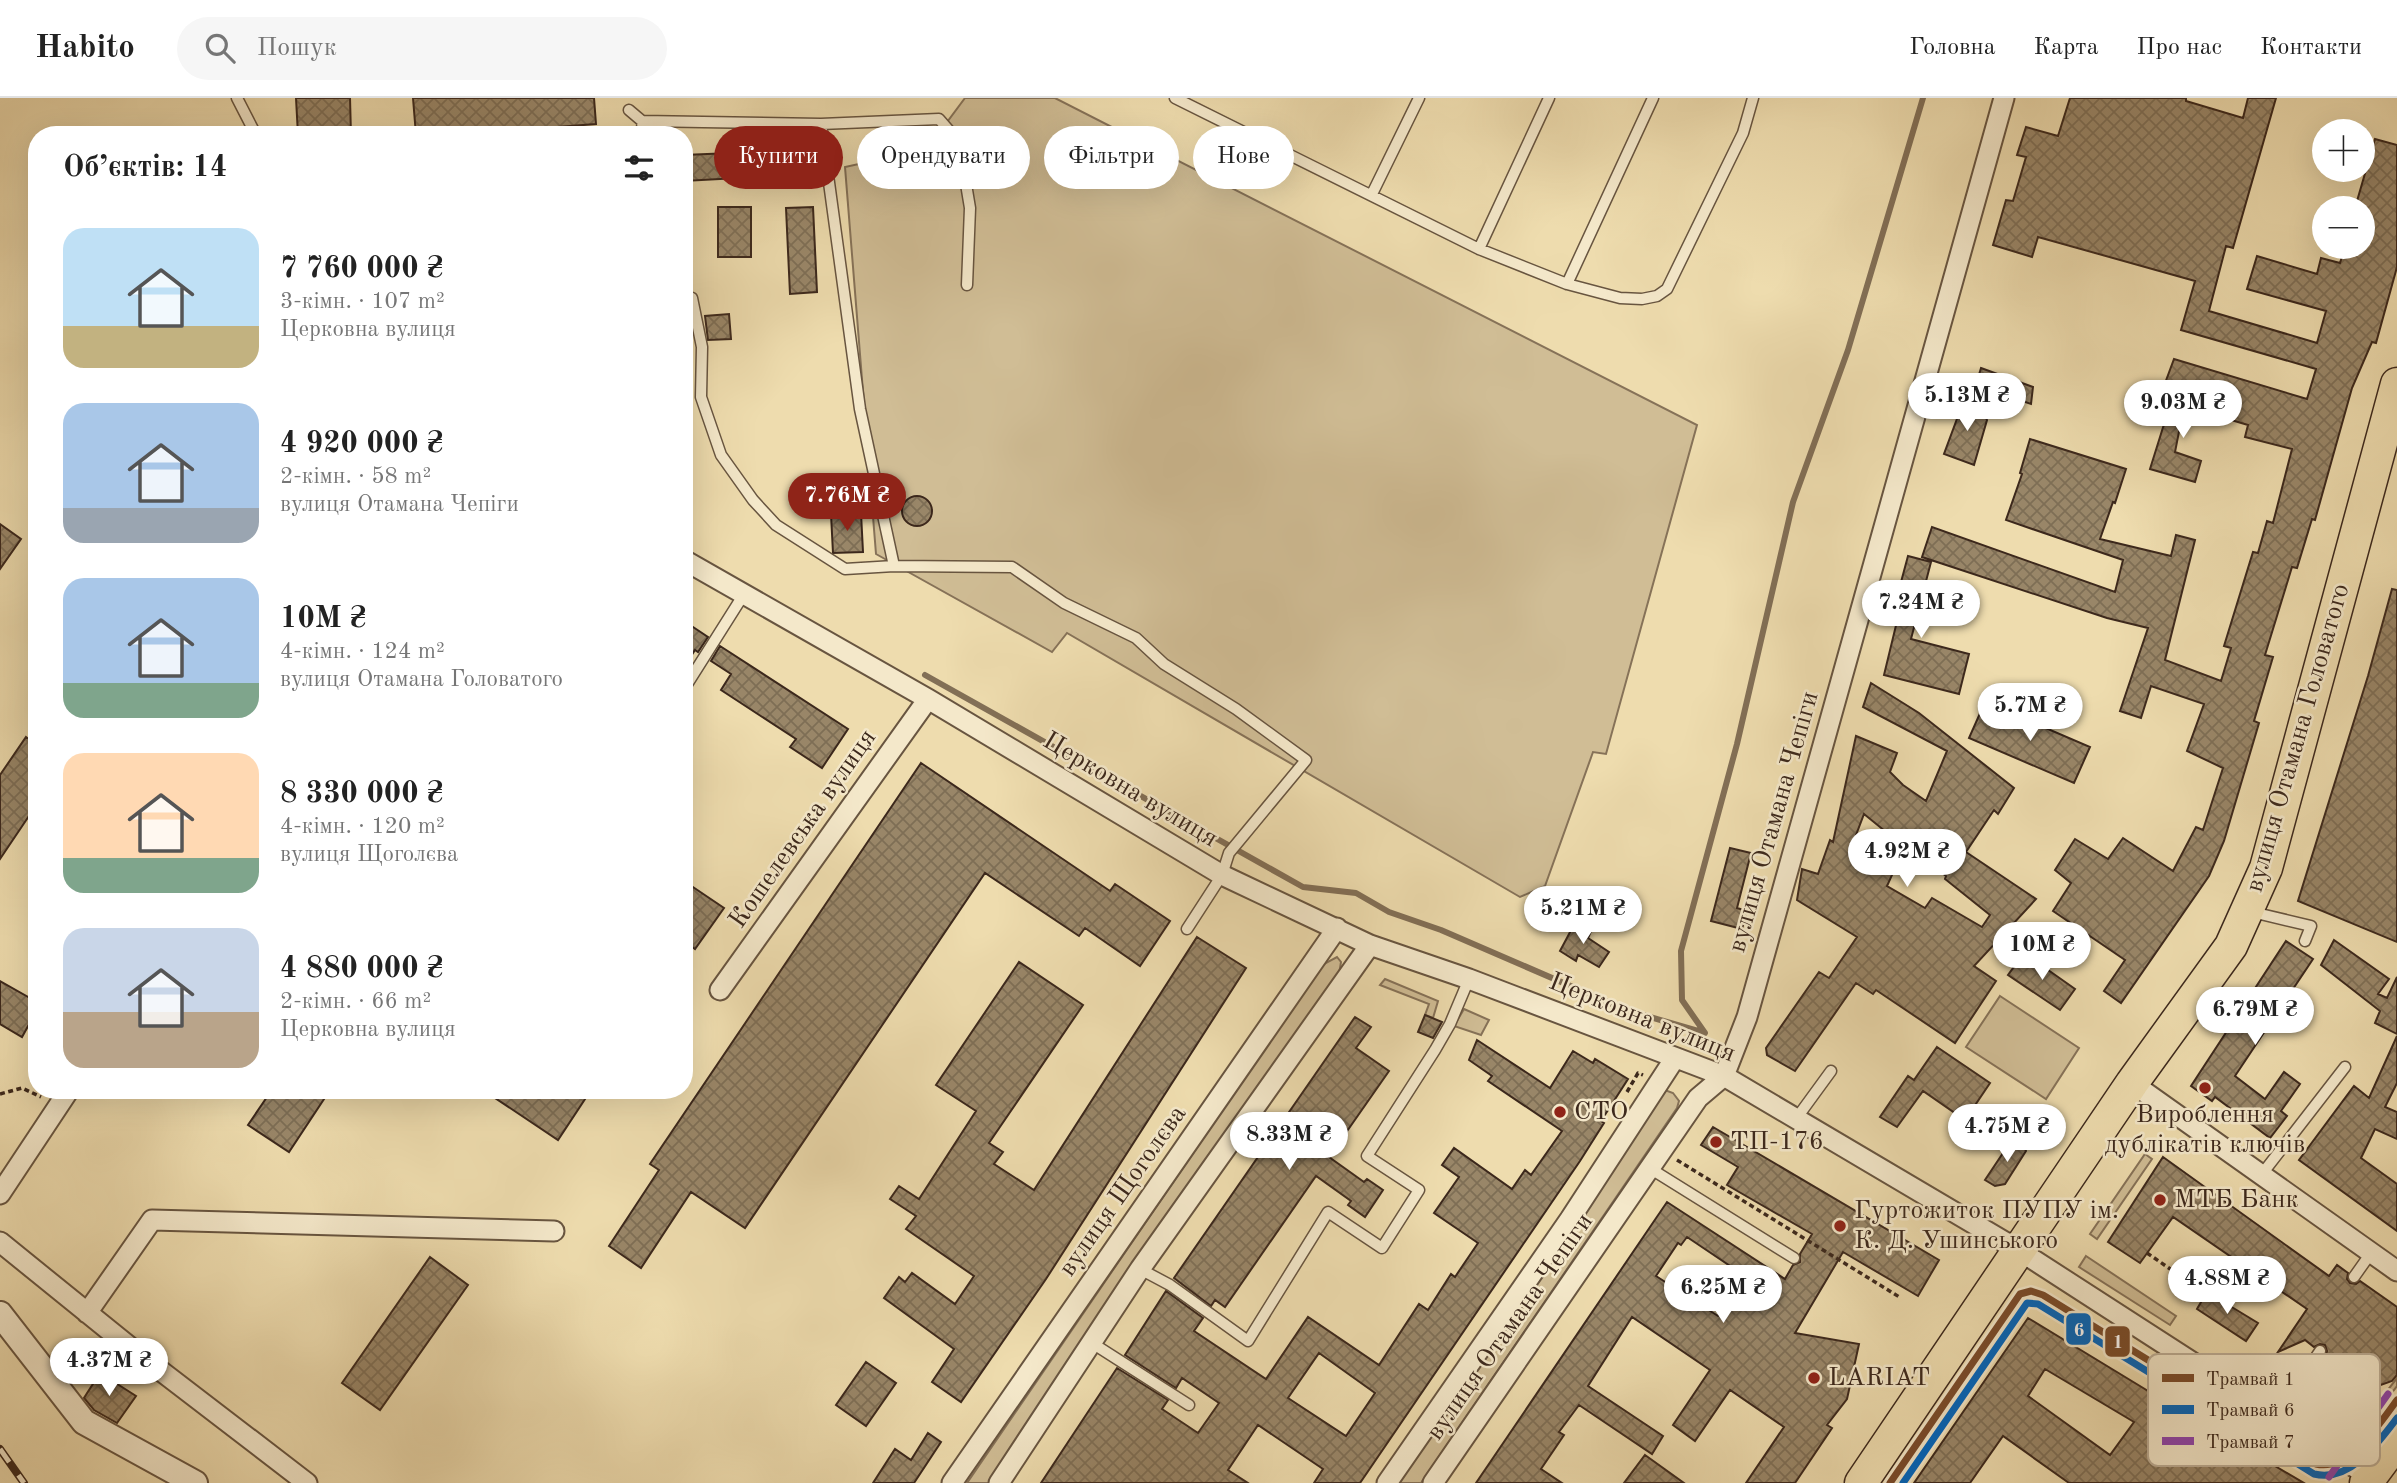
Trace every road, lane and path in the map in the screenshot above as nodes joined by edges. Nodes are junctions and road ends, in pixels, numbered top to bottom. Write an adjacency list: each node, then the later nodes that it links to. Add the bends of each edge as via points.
1 (237, 98): 11 (lane)
2 (1175, 98): 13 (lane)
3 (1419, 98): 13 (lane)
4 (1549, 98): 14 (lane)
5 (1653, 98): 15 (lane)
6 (1753, 98): 15 (lane, via 1743,133 1667,289 1657,296 1631,299)
7 (2004, 98): 35 (street, вулиця Отамана Чепіги, via 1748,1017)
8 (629, 110): 9 (lane)
9 (642, 121): 10 (lane); 12 (lane)
10 (821, 124): 16 (lane, via 939,119 959,142 970,208); 20 (lane, via 860,409)
11 (251, 126)
12 (642, 126)
13 (1371, 194): 14 (lane)
14 (1479, 249): 15 (lane)
15 (1567, 284)
16 (967, 285)
17 (693, 303): 20 (lane, via 702,347 701,397 720,455 753,500 776,525 845,569)
18 (2397, 384): 25 (main road, вулиця Отамана Головатого, via 2266,868)
19 (693, 565): 21 (street, Церковна вулиця)
20 (894, 566): 24 (lane, via 1012,567 1064,603 1136,638 1164,664 1306,760 1229,853)
21 (744, 594): 22 (lane); 23 (street, Церковна вулиця)
22 (693, 675)
23 (928, 699): 24 (street, Церковна вулиця); 31 (street, Кошелевська вулиця)
24 (1222, 875): 26 (lane); 27 (street, Церковна вулиця)
25 (2248, 911): 28 (lane, via 2311,926); 36 (main road, вулиця Отамана Головатого, via 2231,946)
26 (1186, 929)
27 (1337, 929): 29 (street, Церковна вулиця); 67 (street, вулиця Щоголєва)
28 (2305, 941)
29 (1370, 945): 30 (street, Церковна вулиця); 51 (street)
30 (1469, 979): 32 (street, Церковна вулиця); 51 (lane, via 1436,1050 1367,1156 1419,1190 1382,1248 1328,1212 1248,1341)
31 (720, 990)
32 (1675, 1058): 35 (street, Церковна вулиця); 69 (street, вулиця Отамана Чепіги)
33 (2345, 1067): 43 (lane)
34 (1831, 1071): 40 (lane)
35 (1724, 1076): 40 (street, Церковна вулиця); 41 (street, вулиця Отамана Чепіги, via 1699,1098)
36 (2132, 1083): 43 (street); 47 (main road, вулиця Отамана Головатого)
37 (28, 1089): 38 (path)
38 (0, 1094)
39 (63, 1099): 44 (street)
40 (1796, 1119): 47 (street, Церковна вулиця)
41 (1664, 1152): 42 (street, вулиця Отамана Чепіги); 55 (path)
42 (1651, 1169): 50 (lane); 70 (street, вулиця Отамана Чепіги)
43 (2262, 1174): 49 (street)
44 (0, 1194)
45 (554, 1231): 56 (street, via 152,1220)
46 (0, 1242): 56 (street)
47 (2020, 1251): 59 (street, Церковна вулиця); 71 (main road, вулиця Отамана Головатого)
48 (2147, 1253): 54 (path, via 2195,1286)
49 (2371, 1253): 52 (street); 53 (lane)
50 (1794, 1258)
51 (1140, 1269): 58 (street)
52 (2397, 1271)
53 (2354, 1277)
54 (2192, 1291)
55 (1902, 1298)
56 (87, 1312): 66 (street)
57 (0, 1314): 65 (street, via 83,1422)
58 (1092, 1343): 60 (lane); 68 (street)
59 (2180, 1354)
60 (1189, 1405)
61 (2397, 1441): 62 (main road)
62 (2380, 1464)
63 (2348, 1466): 64 (street, Церковна вулиця)
64 (2368, 1480)
65 (195, 1483)
66 (307, 1483)
67 (952, 1483)
68 (999, 1483)
69 (1387, 1483)
70 (1433, 1483)
71 (1861, 1483)

